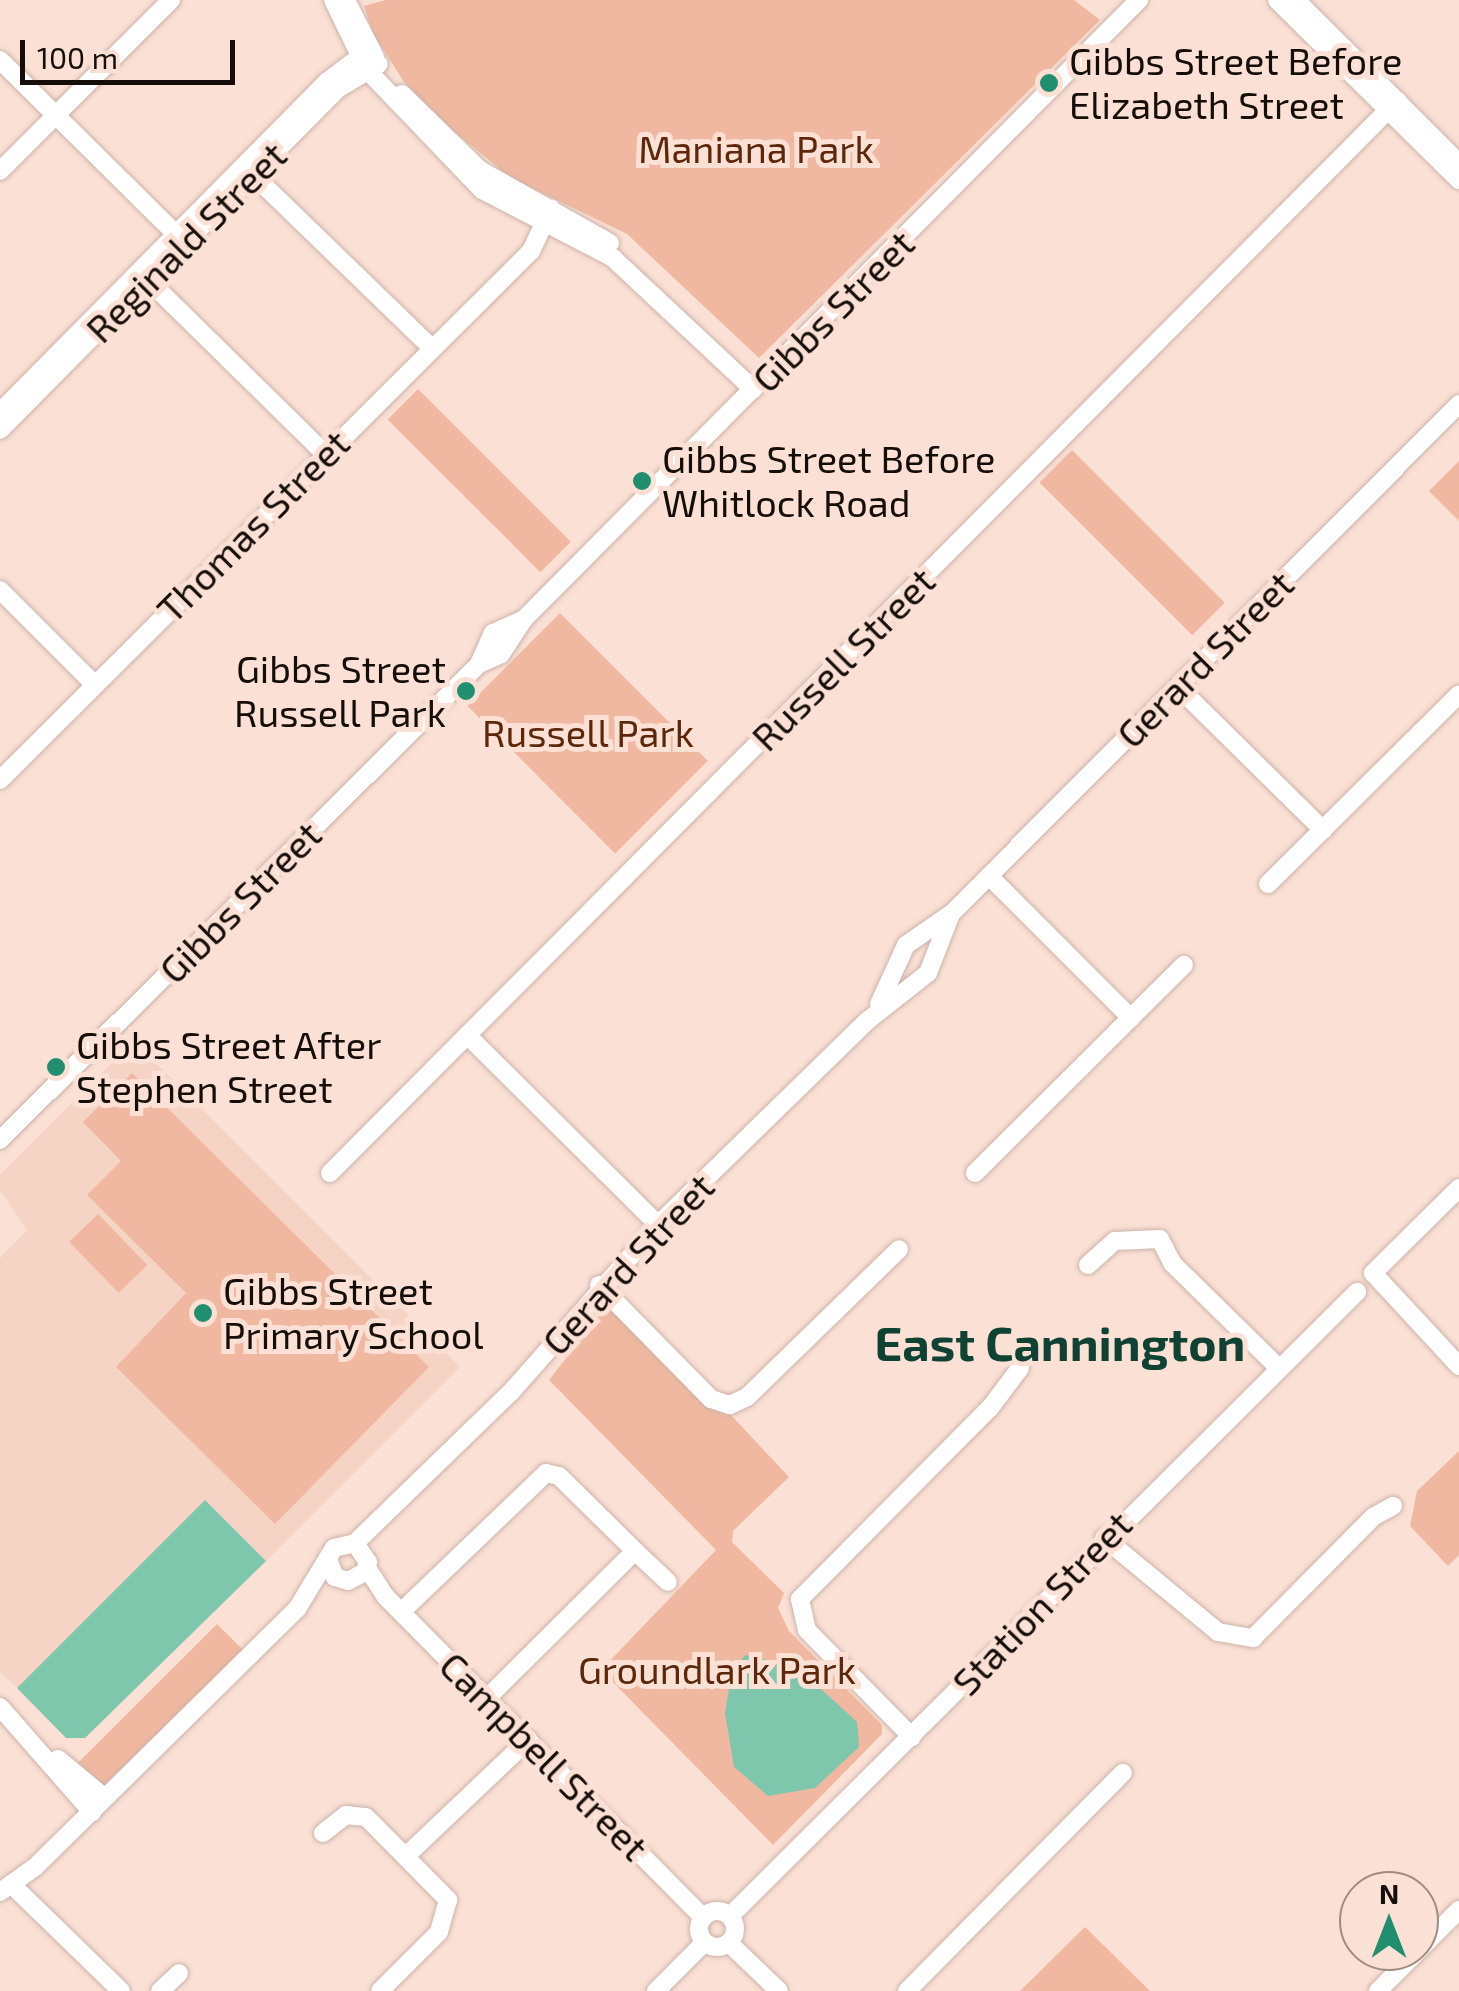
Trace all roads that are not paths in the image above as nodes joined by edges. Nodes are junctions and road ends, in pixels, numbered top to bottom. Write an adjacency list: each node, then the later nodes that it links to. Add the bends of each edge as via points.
1 (171, 0): 10 (street)
2 (333, 0): 7 (street)
3 (346, 0): 7 (street)
4 (1140, 0): 19 (street, Gibbs Street)
5 (1278, 0): 9 (street)
6 (1296, 0): 9 (street)
7 (369, 59): 13 (street, Reginald Street); 15 (street, via 480,170)
8 (0, 60): 10 (street)
9 (1393, 106): 11 (street); 14 (street); 36 (street, Russell Street)
10 (55, 116): 12 (street); 16 (street)
11 (1459, 163)
12 (0, 170)
13 (248, 170): 16 (street, Reginald Street); 18 (street)
14 (1459, 180)
15 (541, 213): 18 (street, Thomas Street, via 508,272); 19 (street, via 605,237)
16 (181, 238): 17 (street, Reginald Street)
17 (143, 276): 21 (street, Reginald Street); 22 (street, Reginald Street); 23 (street)
18 (432, 348): 23 (street, Thomas Street)
19 (753, 389): 37 (street, Gibbs Street, via 524,619 502,654 479,664)
20 (1459, 404): 26 (street, Gerard Street)
21 (0, 412)
22 (0, 430)
23 (324, 453): 25 (street, Thomas Street)
24 (0, 590): 25 (street)
25 (95, 685): 28 (street, Thomas Street)
26 (1178, 687): 29 (street); 30 (street, Gerard Street)
27 (1459, 694): 29 (street)
28 (0, 780)
29 (1323, 830): 31 (street)
30 (988, 876): 32 (street, Gerard Street); 34 (street)
31 (1268, 884)
32 (951, 914): 35 (street, Gerard Street, via 928,972); 35 (street, Gerard Street, via 902,950 892,983)
33 (1184, 965): 34 (street)
34 (1131, 1018): 39 (street)
35 (867, 1021): 41 (street, Gerard Street)
36 (467, 1035): 38 (street, Russell Street); 41 (street)
37 (0, 1140)
38 (330, 1173)
39 (975, 1173)
40 (1459, 1188): 46 (street, via 1373,1273)
41 (658, 1224): 44 (street, Gerard Street)
42 (899, 1249): 44 (street, via 747,1397 730,1405 711,1399)
43 (1088, 1265): 48 (street, via 1115,1241 1160,1239 1172,1264)
44 (600, 1285): 53 (street, Gerard Street, via 511,1392 394,1512)
45 (1357, 1292): 48 (street, Station Street)
46 (1459, 1366)
47 (1020, 1368): 59 (street, via 990,1408 800,1600 806,1630)
48 (1279, 1368): 50 (street, Station Street)
49 (1394, 1506): 50 (street, via 1372,1518 1253,1638 1218,1632)
50 (1104, 1538): 59 (street, Station Street)
51 (636, 1551): 54 (street); 56 (street, via 559,1476 546,1473); 57 (street)
52 (329, 1561): 53 (street); 53 (street, via 338,1545); 55 (street, Gerard Street)
53 (357, 1566): 55 (street, Gerard Street); 56 (street, Campbell Street)
54 (668, 1582)
55 (297, 1610): 62 (street, Gerard Street)
56 (402, 1612): 57 (street, Campbell Street)
57 (487, 1698): 60 (street, Campbell Street)
58 (0, 1706): 62 (street)
59 (912, 1737): 67 (street, Station Street)
60 (528, 1740): 64 (street); 68 (street, Campbell Street)
61 (1123, 1773): 79 (street)
62 (99, 1805): 65 (street, Gerard Street)
63 (323, 1834): 64 (street, via 346,1816 366,1816)
64 (408, 1854): 76 (street, via 442,1890 449,1911 438,1932)
65 (6, 1888): 74 (street)
66 (1459, 1910): 69 (street)
67 (730, 1916): 68 (street, via 721,1911); 71 (street, via 736,1926)
68 (703, 1917): 70 (street)
69 (1439, 1930)
70 (704, 1943): 71 (street); 77 (street)
71 (729, 1944): 78 (street)
72 (1398, 1971): 80 (street)
73 (179, 1973): 75 (street)
74 (121, 1991)
75 (160, 1991)
76 (380, 1991)
77 (656, 1991)
78 (779, 1991)
79 (907, 1991)
80 (1378, 1991)

